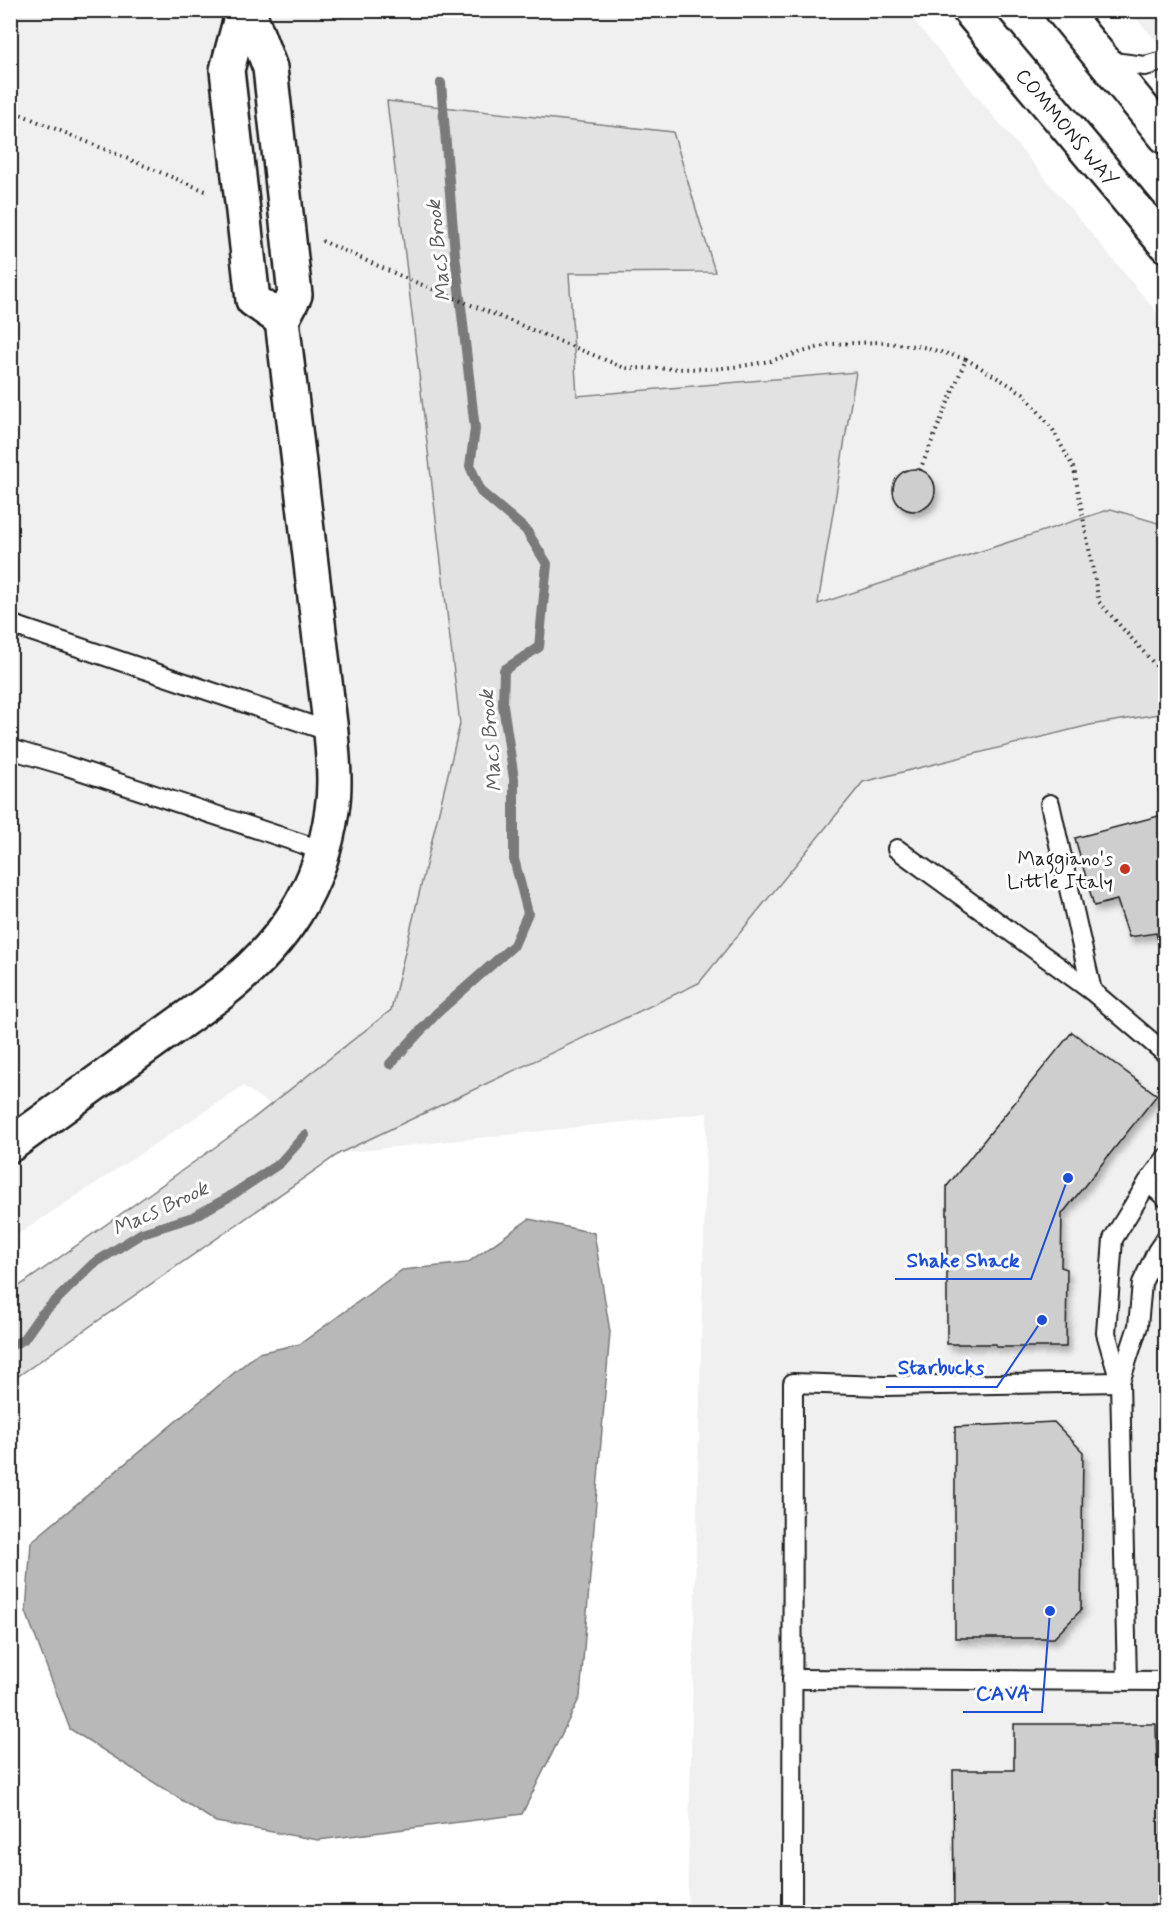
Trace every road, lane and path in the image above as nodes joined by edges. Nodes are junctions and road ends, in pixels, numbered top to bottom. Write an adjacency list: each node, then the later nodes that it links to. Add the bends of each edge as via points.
1 (243, 10): 10 (street, via 227,70 253,300)
2 (248, 10): 10 (street, via 270,69 295,294)
3 (969, 10): 8 (street, COMMONS WAY)
4 (1062, 10): 6 (street)
5 (1166, 60): 6 (lane, via 1145,66)
6 (1103, 61): 7 (street)
7 (1166, 137)
8 (1166, 245)
9 (403, 277): 11 (path, via 626,368 713,369 770,361 831,344 879,342 923,347)
10 (282, 320): 15 (street)
11 (966, 359): 12 (path); 14 (path, via 1023,393 1052,428 1074,469 1099,602)
12 (920, 470)
13 (10, 624): 15 (lane)
14 (1166, 677)
15 (331, 732): 19 (street, via 333,809)
16 (10, 749): 19 (lane)
17 (1050, 804): 20 (lane)
18 (897, 849): 20 (lane)
19 (324, 851): 22 (street, via 297,913 248,972)
20 (1092, 991): 21 (lane)
21 (1166, 1054)
22 (10, 1145)
23 (1166, 1158): 24 (lane)
24 (1148, 1182): 25 (lane); 27 (lane, via 1113,1239 1106,1333)
25 (1166, 1198)
26 (1166, 1238): 27 (lane, via 1142,1283 1138,1326)
27 (1120, 1382): 28 (lane, via 884,1386 794,1383); 29 (lane)
28 (792, 1679): 29 (lane); 31 (lane)
29 (1127, 1681): 30 (lane)
30 (1166, 1681)
31 (792, 1912)

